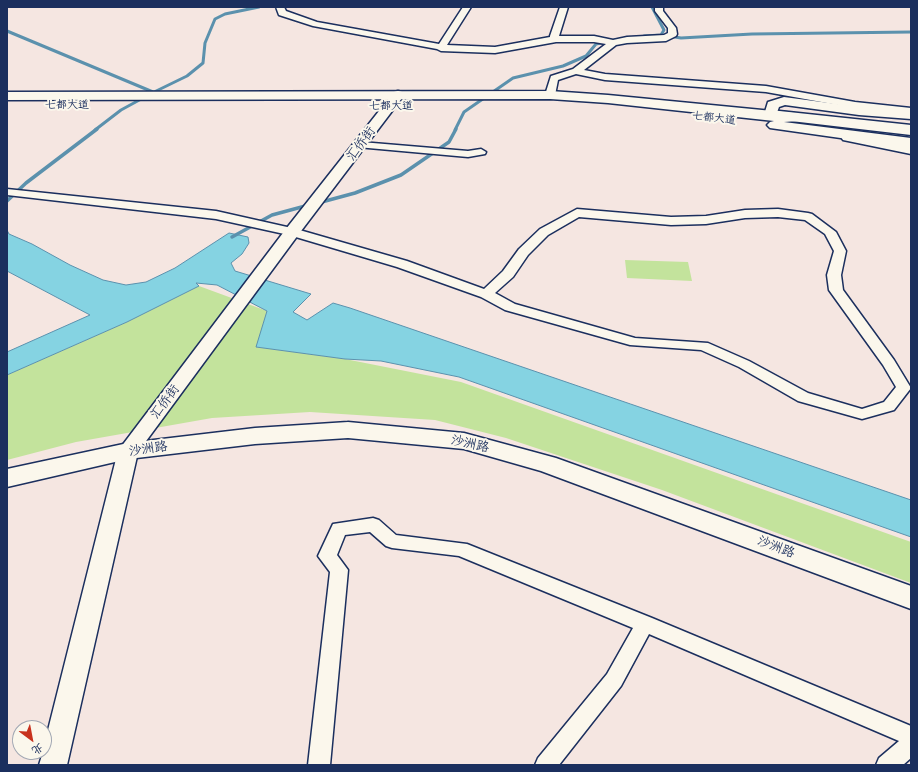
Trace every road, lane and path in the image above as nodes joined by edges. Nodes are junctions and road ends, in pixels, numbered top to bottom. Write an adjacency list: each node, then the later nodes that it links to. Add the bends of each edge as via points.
1 (280, 7): 7 (street, via 282,13 310,23)
2 (467, 7): 7 (street)
3 (564, 7): 5 (street, via 554,36)
4 (659, 7): 6 (street, via 673,34 666,38)
5 (556, 39): 6 (street, via 598,39); 7 (street, via 495,50)
6 (611, 43): 8 (street)
7 (441, 48)
8 (576, 71): 9 (street, via 554,78); 14 (street, via 605,76 766,89 855,105)
9 (550, 95): 12 (main road, 七都大道, via 474,95); 16 (main road, 七都大道)
10 (7, 96): 11 (main road, 七都大道)
11 (119, 101): 12 (main road, 七都大道); 13 (main road, 七都大道)
12 (394, 101): 16 (main road, 七都大道, via 460,106 605,108); 20 (street, 汇侨街)
13 (7, 104)
14 (911, 111)
15 (911, 115): 16 (street, via 784,101 773,105)
16 (772, 120): 17 (main road); 18 (main road); 19 (main road); 21 (main road)
17 (911, 130)
18 (911, 135)
19 (911, 143)
20 (361, 145): 22 (street, via 468,154); 24 (street, 汇侨街)
21 (911, 149)
22 (481, 152)
23 (7, 192): 24 (street, via 216,215)
24 (292, 232): 25 (street, via 402,264); 26 (street, 汇侨街)
25 (486, 294): 25 (street, via 510,308 635,342 703,346 744,364 804,397 862,414 889,406 904,386 836,290 834,275 840,251 830,232 808,217 778,213 745,214 706,220 671,220 577,213 544,232 523,252 508,274)
26 (128, 451): 27 (main road, 沙洲路); 28 (main road, 沙洲路, via 255,436 348,430 464,441 555,467); 32 (street, 汇侨街)
27 (7, 478)
28 (911, 598)
29 (645, 624): 30 (street); 33 (street, via 461,549 392,541 373,525 339,529 327,556 339,570); 34 (street, via 614,680)
30 (911, 736)
31 (911, 744): 35 (street)
32 (53, 765)
33 (319, 765)
34 (546, 765)
35 (887, 765)

